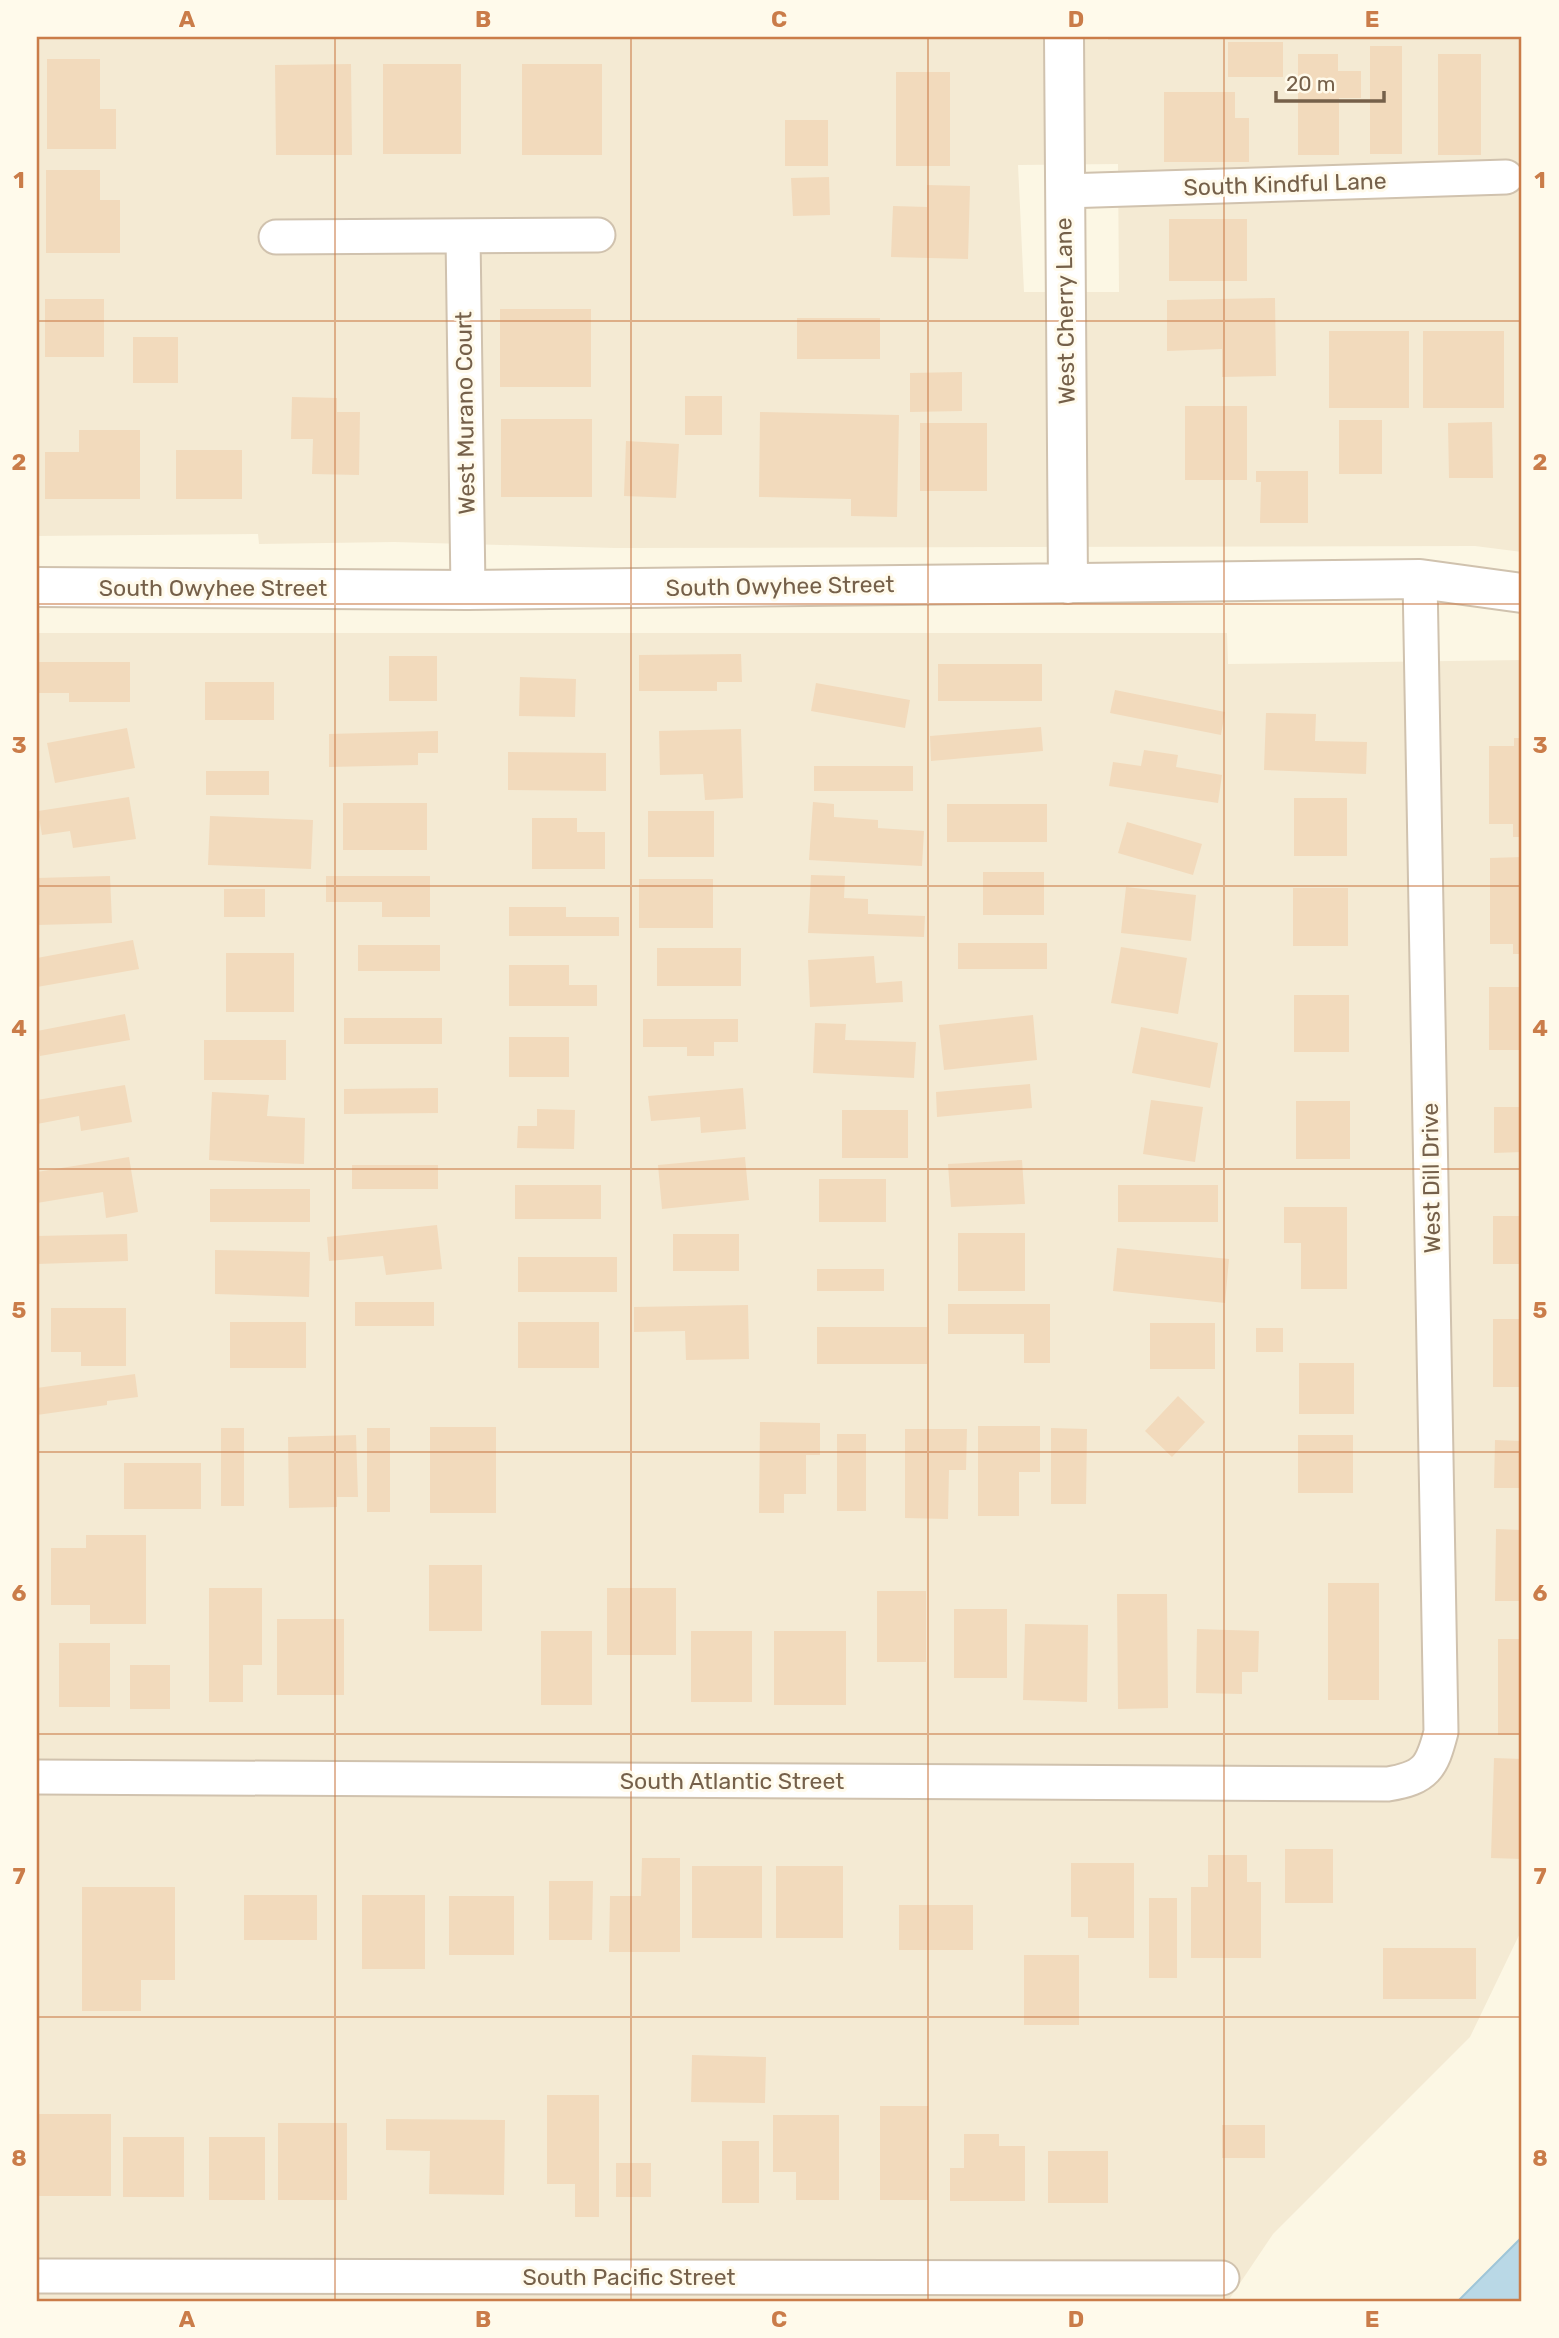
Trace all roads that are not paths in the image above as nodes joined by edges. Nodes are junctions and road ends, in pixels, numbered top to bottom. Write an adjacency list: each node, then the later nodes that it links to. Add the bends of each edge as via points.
1 (1064, 37): 3 (street, West Cherry Lane)
2 (1506, 177): 3 (street, South Kindful Lane)
3 (1064, 191): 8 (street, West Cherry Lane)
4 (598, 235): 5 (street)
5 (463, 236): 6 (street); 10 (street, West Murano Court)
6 (276, 237)
7 (1420, 579): 8 (street, South Owyhee Street); 11 (street, South Owyhee Street); 12 (street, West Dill Drive, via 1441,1732)
8 (1068, 584): 10 (street, South Owyhee Street)
9 (37, 587): 10 (street, South Owyhee Street)
10 (468, 590)
11 (1522, 593)
12 (1425, 1773): 13 (street, South Atlantic Street, via 1388,1784)
13 (37, 1777)
14 (37, 2276): 15 (street, South Pacific Street)
15 (1222, 2278)

